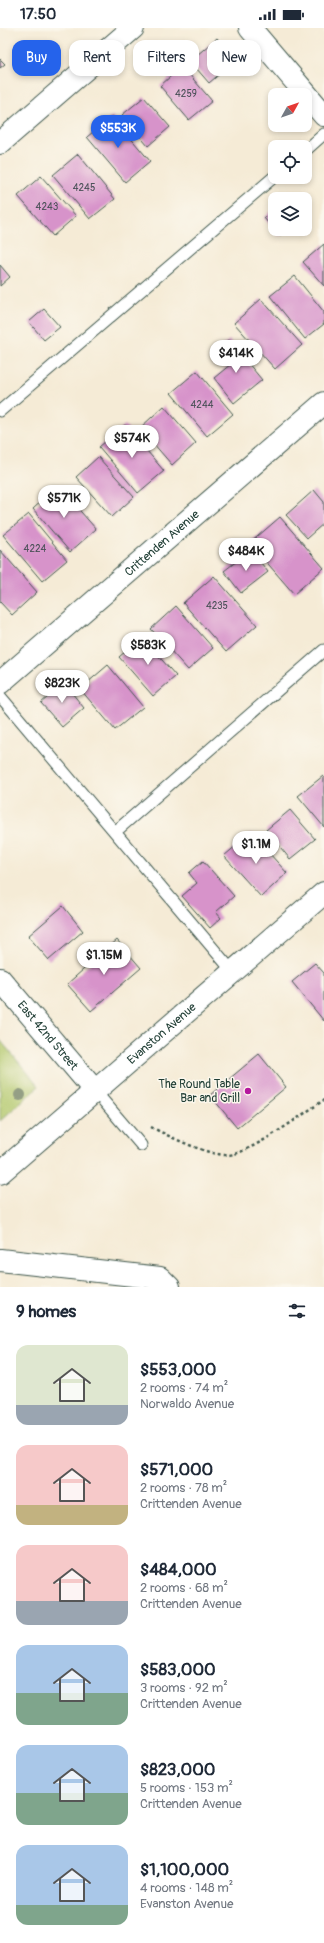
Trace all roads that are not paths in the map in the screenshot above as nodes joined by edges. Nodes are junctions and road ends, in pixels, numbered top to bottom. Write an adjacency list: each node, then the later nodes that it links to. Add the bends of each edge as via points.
1 (133, 28): 5 (street)
2 (250, 28): 3 (street)
3 (324, 115)
4 (324, 134): 6 (lane)
5 (0, 143)
6 (312, 144)
7 (268, 182): 9 (lane)
8 (324, 403): 11 (street, Crittenden Avenue)
9 (0, 411)
10 (324, 650): 13 (lane)
11 (0, 683)
12 (0, 696): 13 (lane)
13 (115, 832): 15 (lane)
14 (324, 893): 15 (street, Evanston Avenue)
15 (233, 972): 17 (street, Evanston Avenue)
16 (0, 979): 17 (street, East 42nd Street)
17 (95, 1091): 18 (lane); 19 (street, Evanston Avenue)
18 (141, 1145)
19 (0, 1173)
20 (0, 1260): 21 (street, via 160,1278)
21 (169, 1287)

